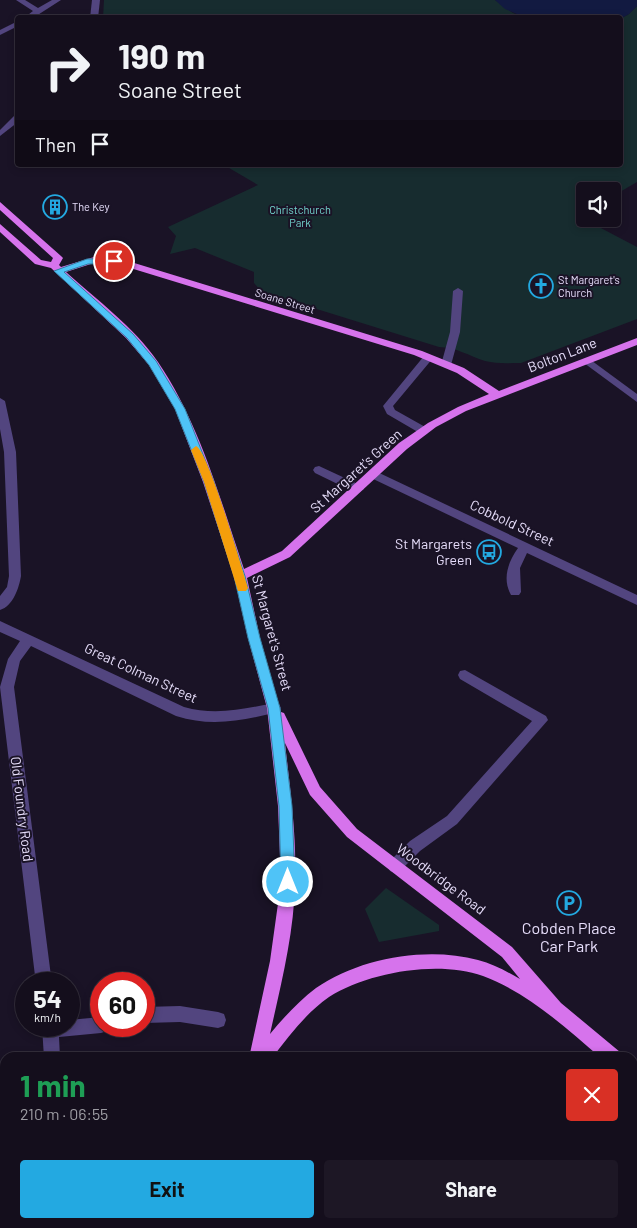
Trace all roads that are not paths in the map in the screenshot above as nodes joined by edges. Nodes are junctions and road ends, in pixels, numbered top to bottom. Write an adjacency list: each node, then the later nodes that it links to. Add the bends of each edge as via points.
1 (20, 0): 4 (street)
2 (57, 0): 4 (street)
3 (96, 0): 6 (street)
4 (38, 11): 5 (street)
5 (32, 15)
6 (94, 15)
7 (15, 25): 8 (street)
8 (0, 33)
9 (15, 120): 10 (street)
10 (0, 134)
11 (0, 205): 13 (main road, via 58,258)
12 (0, 227): 13 (main road, via 38,262)
13 (56, 269): 16 (main road, Soane Street, via 94,260 128,264); 27 (main road, St Margaret's Street, via 130,336 162,378 180,409 209,482)
14 (458, 291): 18 (street, via 455,332)
15 (637, 341): 17 (main road, Bolton Lane)
16 (428, 358): 18 (main road, Soane Street); 22 (street, via 388,406 391,412)
17 (588, 361): 19 (main road, Bolton Lane); 20 (street)
18 (446, 365): 19 (main road, Soane Street, via 482,381)
19 (497, 395): 22 (main road, St Margaret's Green, via 462,409)
20 (637, 399)
21 (0, 401): 30 (street, via 10,452 15,576 14,588)
22 (423, 431): 24 (main road, St Margaret's Green)
23 (319, 470): 25 (street)
24 (374, 474): 25 (main road, St Margaret's Green); 26 (street, Cobbold Street)
25 (358, 489): 27 (main road, St Margaret's Green, via 286,554)
26 (526, 546): 28 (street, via 515,560 512,572); 29 (street, Cobbold Street)
27 (240, 576): 34 (main road, St Margaret's Street)
28 (515, 592)
29 (637, 600)
30 (0, 604)
31 (0, 626): 32 (street, Great Colman Street)
32 (29, 639): 34 (street, Great Colman Street, via 195,717 226,718); 36 (street, Old Foundry Road, via 14,660 7,687)
33 (465, 675): 35 (street, via 541,720 452,820 415,846)
34 (274, 708): 35 (main road, Woodbridge Road, via 320,797 352,832); 42 (main road, St Margaret's Street, via 285,806 288,882 278,961)
35 (395, 866): 37 (main road, Woodbridge Road, via 507,952)
36 (43, 972)
37 (555, 1008): 43 (main road, via 478,968 439,961 411,964 362,974 324,992); 44 (main road, Woodbridge Road)
38 (155, 1015): 39 (street, via 180,1014)
39 (218, 1020)
40 (51, 1037): 41 (street)
41 (52, 1052)
42 (260, 1052)
43 (264, 1052)
44 (607, 1052)

